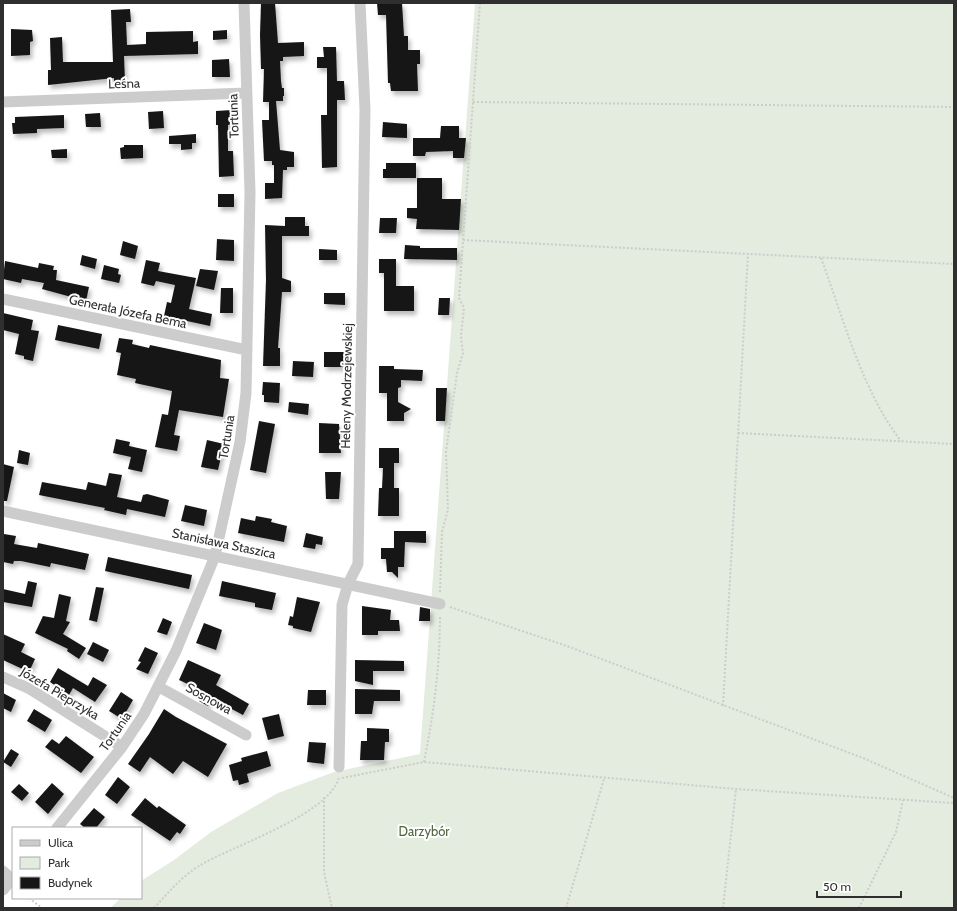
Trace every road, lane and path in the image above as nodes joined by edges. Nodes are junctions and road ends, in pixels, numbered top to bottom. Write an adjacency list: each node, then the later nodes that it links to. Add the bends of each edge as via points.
1 (244, 3): 4 (street, Tortunia)
2 (360, 3): 19 (street, Heleny Modrzejewskiej, via 365,109 358,564)
3 (480, 3): 6 (path)
4 (246, 93): 5 (street, Leśna); 13 (street, Tortunia, via 250,192)
5 (3, 102)
6 (473, 102): 7 (path); 8 (path)
7 (954, 107)
8 (462, 240): 9 (path); 20 (path, via 459,299 464,308 461,336 463,353 457,373 446,452 448,510 442,532)
9 (748, 254): 10 (path); 14 (path)
10 (821, 257): 11 (path); 15 (path, via 872,392 890,427)
11 (954, 264)
12 (3, 299): 13 (street, Generała Józefa Bema)
13 (248, 350): 18 (street, Tortunia, via 240,442)
14 (738, 433): 15 (path); 23 (path)
15 (901, 441): 16 (path)
16 (954, 444)
17 (3, 511): 18 (street, Stanisława Staszica)
18 (216, 556): 19 (street, Stanisława Staszica); 22 (street, Tortunia)
19 (348, 584): 20 (street, Stanisława Staszica); 27 (street, Heleny Modrzejewskiej, via 342,605)
20 (440, 604): 23 (path, via 567,646); 26 (path, via 438,679)
21 (3, 676): 25 (street, Józefa Pieprzyka, via 41,695)
22 (159, 687): 24 (street, Sosnowa); 25 (street, Tortunia)
23 (723, 706): 31 (path, via 863,758)
24 (246, 735)
25 (122, 747): 34 (street, Tortunia)
26 (424, 762): 28 (path); 30 (path, via 339,779)
27 (339, 767)
28 (604, 778): 29 (path); 43 (path)
29 (736, 789): 32 (path); 44 (path)
30 (324, 797): 41 (path, via 286,825 200,865 177,883); 42 (path, via 324,872)
31 (954, 798)
32 (903, 800): 33 (path); 45 (path, via 896,832)
33 (954, 803)
34 (58, 827)
35 (3, 871): 36 (street)
36 (12, 878)
37 (12, 880): 38 (street)
38 (3, 890)
39 (31, 899): 40 (path)
40 (42, 908)
41 (154, 908)
42 (332, 908)
43 (566, 908)
44 (723, 908)
45 (858, 908)

